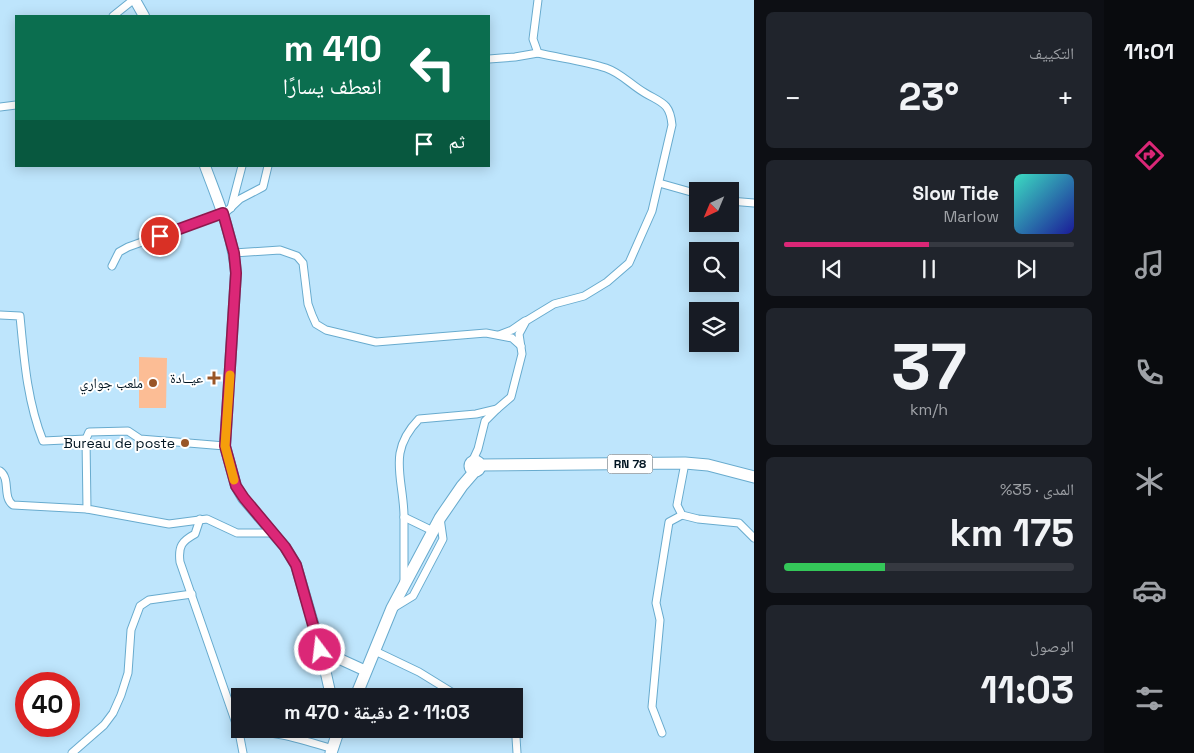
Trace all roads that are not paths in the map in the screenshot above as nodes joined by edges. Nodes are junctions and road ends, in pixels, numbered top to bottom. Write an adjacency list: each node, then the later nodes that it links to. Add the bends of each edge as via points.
1 (134, 0): 3 (street); 4 (street)
2 (538, 0): 5 (street, via 533,39)
3 (114, 15)
4 (143, 15)
5 (538, 53): 6 (street); 12 (street, via 606,68 663,102 671,114 672,125)
6 (490, 59)
7 (15, 105): 8 (street)
8 (0, 108)
9 (205, 167): 16 (street)
10 (242, 167): 16 (street)
11 (268, 167): 16 (street, via 263,187 240,199)
12 (659, 183): 13 (street); 20 (street, via 652,211 629,263 584,296 554,304)
13 (689, 191)
14 (739, 202): 15 (street)
15 (754, 203)
16 (226, 212): 17 (street); 18 (street, via 128,247 119,252)
17 (234, 253): 21 (street, via 280,250 297,256 303,263 312,315 316,324 326,330 376,342); 27 (street, via 236,273)
18 (112, 266)
19 (0, 315): 26 (street, via 20,316 27,380 43,441)
20 (526, 321): 21 (street); 22 (street, via 520,334)
21 (498, 335): 22 (street, via 512,338)
22 (521, 346): 23 (street, via 522,354 511,396)
23 (497, 409): 24 (street); 25 (street)
24 (476, 414): 25 (street); 34 (street, via 419,419 410,428 400,447 398,474)
25 (485, 421): 29 (street)
26 (86, 439): 27 (street, via 89,432 128,431 140,439); 32 (street)
27 (225, 446): 38 (street, via 236,486)
28 (685, 464): 29 (main road, RN 78); 31 (main road, RN 78, via 708,465); 33 (street, via 677,504)
29 (474, 468): 35 (main road)
30 (0, 471): 32 (street, via 5,478 8,500 13,505)
31 (754, 477)
32 (87, 508): 36 (street, via 169,524)
33 (682, 515): 39 (street, via 739,523); 50 (street, via 669,522 656,603 660,620 652,707)
34 (404, 518): 37 (street); 40 (street)
35 (440, 518): 37 (main road); 42 (street, via 443,539 422,580 413,596)
36 (200, 519): 38 (street, via 237,533); 41 (street, via 195,534 184,540 179,553)
37 (433, 531): 40 (main road)
38 (275, 533): 43 (street, via 296,565)
39 (754, 538)
40 (404, 587): 42 (main road)
41 (192, 594): 49 (street); 56 (street, via 149,600 140,606 131,630 128,673 113,713)
42 (392, 608): 44 (main road)
43 (320, 650): 45 (street); 46 (street)
44 (375, 651): 45 (main road); 48 (street)
45 (366, 671): 47 (main road)
46 (328, 688)
47 (359, 688)
48 (445, 688)
49 (231, 709)
50 (662, 733)
51 (240, 738): 57 (street)
52 (292, 738): 55 (street)
53 (336, 738): 55 (main road)
54 (516, 738): 58 (street)
55 (332, 751)
56 (72, 753)
57 (243, 753)
58 (517, 753)

